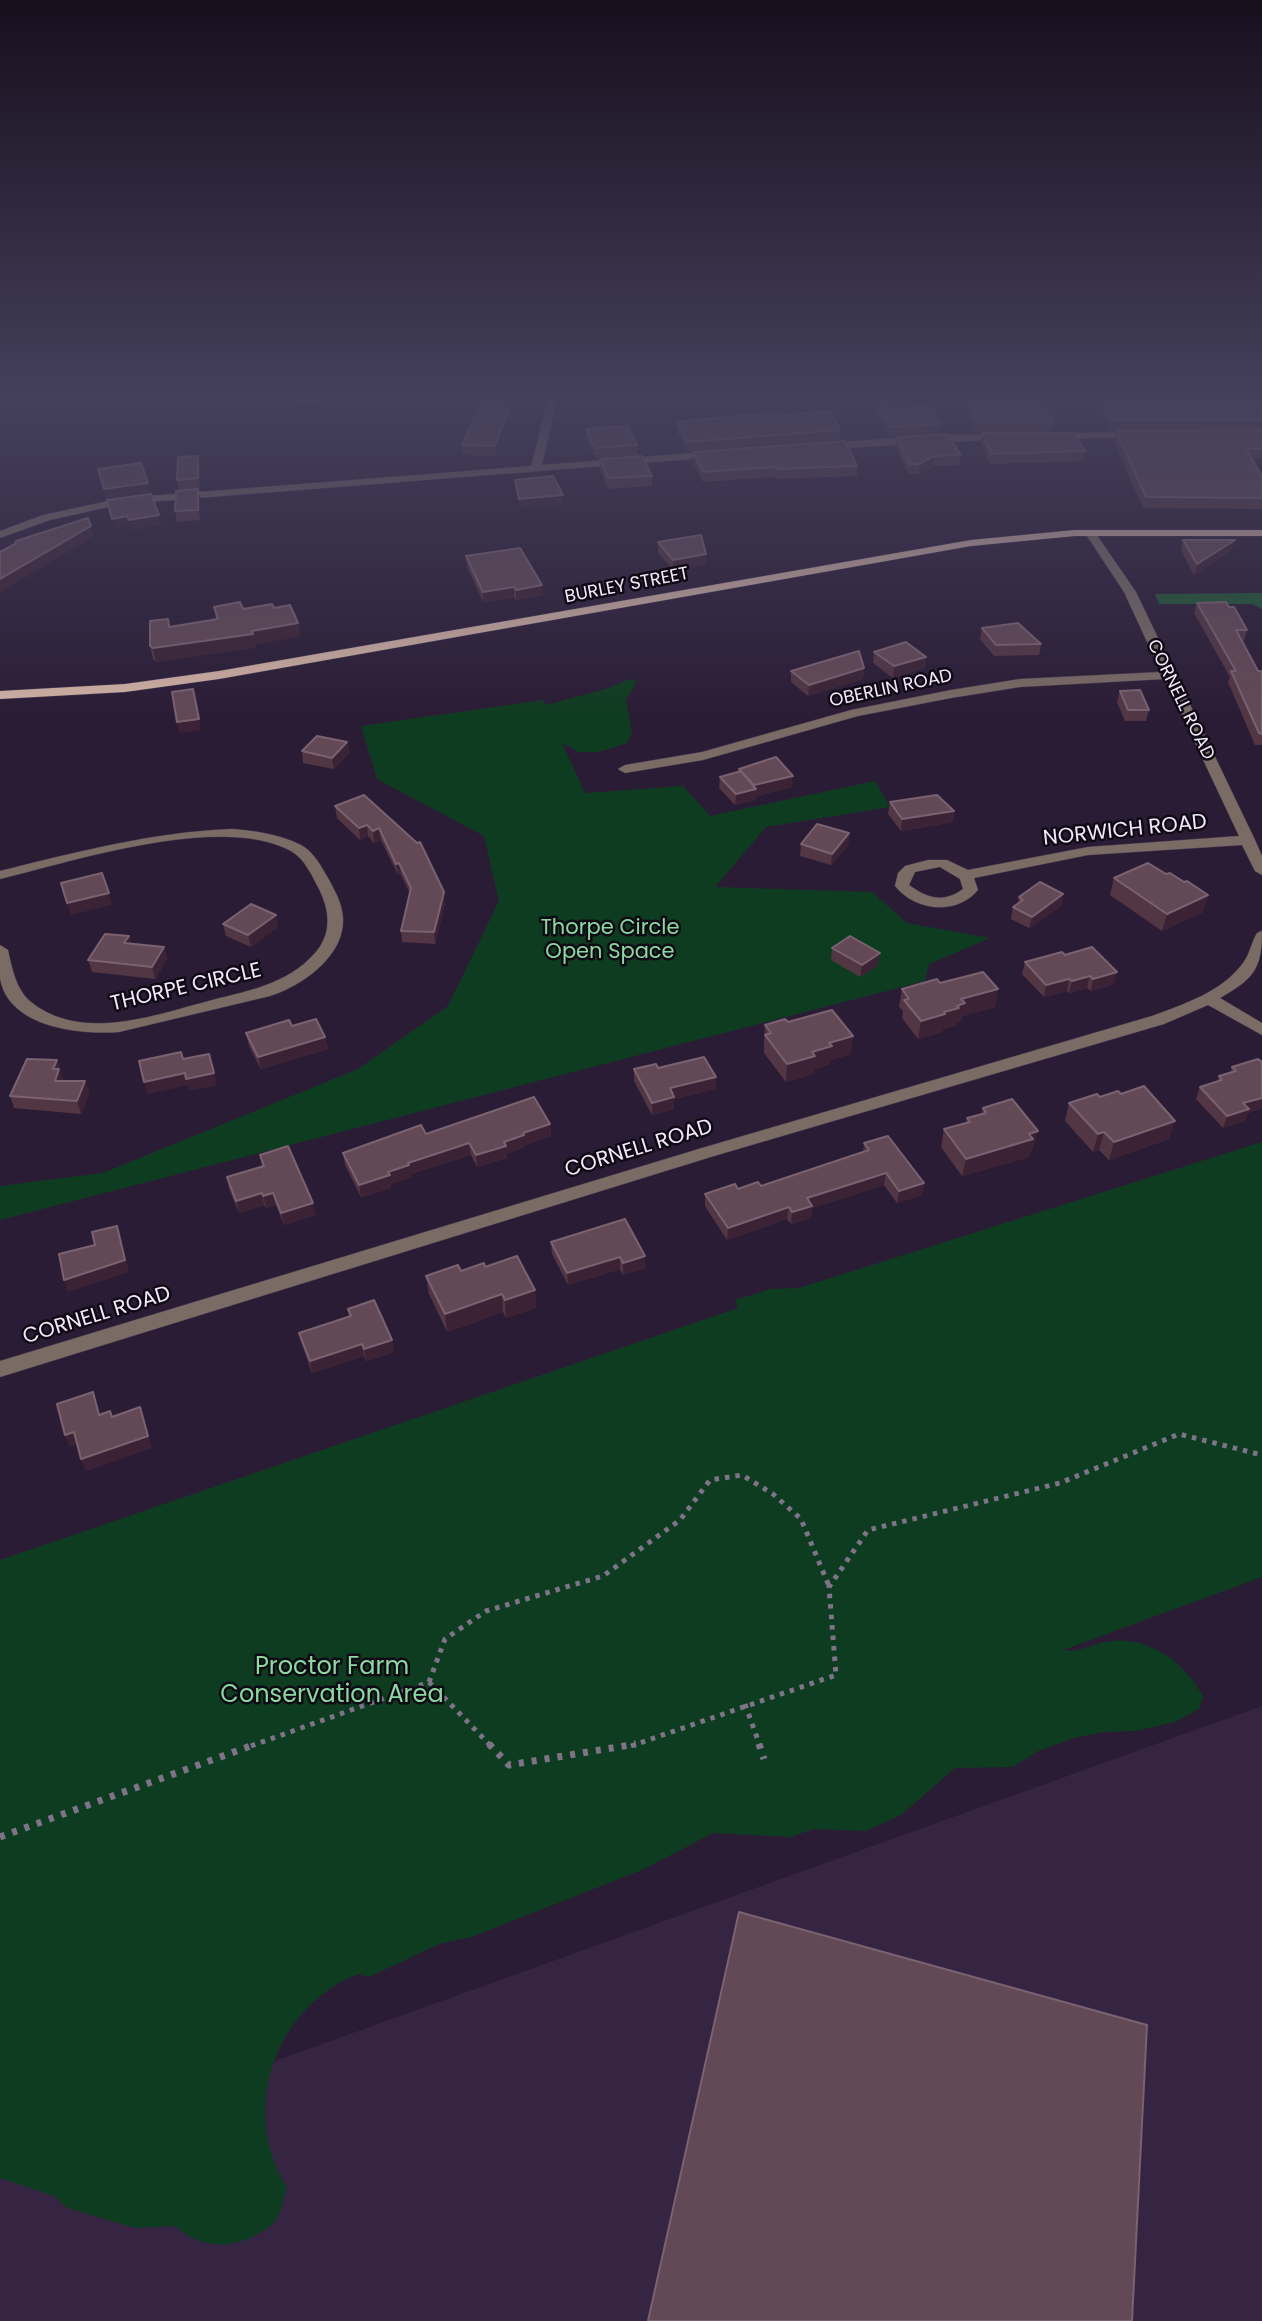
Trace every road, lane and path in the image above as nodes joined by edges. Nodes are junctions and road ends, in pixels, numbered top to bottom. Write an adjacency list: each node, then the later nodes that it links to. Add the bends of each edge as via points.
1 (107, 503): 4 (street)
2 (1090, 533): 3 (main road, BURLEY STREET); 5 (street, CORNELL ROAD, via 1130,592); 6 (main road, BURLEY STREET, via 971,543 219,676 125,688)
3 (1262, 533)
4 (0, 534)
5 (1169, 675): 7 (street, OBERLIN ROAD, via 1020,683 951,694 845,716 703,756); 8 (street, CORNELL ROAD)
6 (0, 695)
7 (625, 769)
8 (1248, 840): 9 (street, CORNELL ROAD); 11 (street, NORWICH ROAD, via 1088,851)
9 (1262, 872)
10 (0, 874): 13 (street, THORPE CIRCLE, via 190,834 252,833 298,849 329,894 338,923 331,943 318,959 275,989 139,1024 105,1028 51,1020 27,1008 15,995)
11 (967, 875)
12 (1262, 936): 14 (street, CORNELL ROAD, via 1255,958 1237,979)
13 (0, 950)
14 (1208, 998): 15 (street); 16 (street, CORNELL ROAD, via 1158,1020)
15 (1262, 1031)
16 (0, 1369)
17 (1262, 1455): 18 (path, via 1179,1434 1060,1483 868,1530)
18 (829, 1587): 19 (path, via 801,1519 742,1475 710,1480 680,1520 603,1576 486,1611 445,1639); 20 (path, via 836,1675)
19 (429, 1682): 20 (path, via 509,1765 632,1746); 22 (path)
20 (745, 1704): 21 (path)
21 (764, 1759)
22 (0, 1837)

